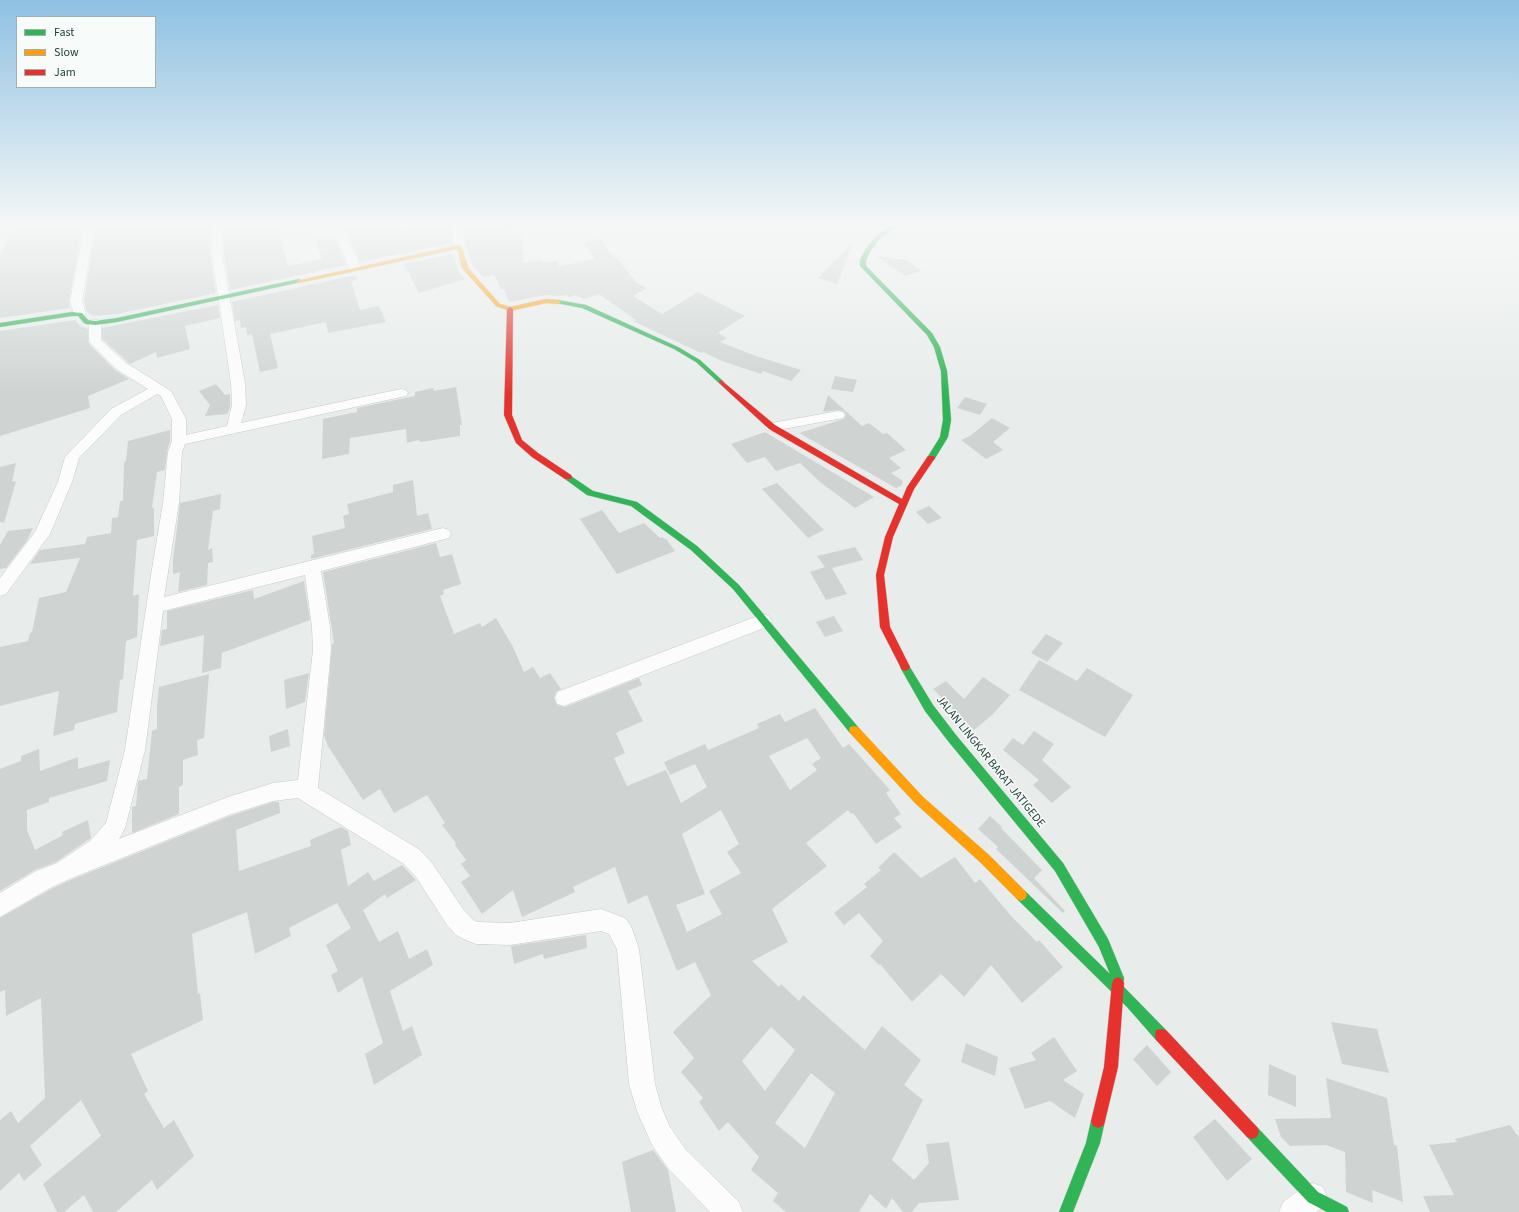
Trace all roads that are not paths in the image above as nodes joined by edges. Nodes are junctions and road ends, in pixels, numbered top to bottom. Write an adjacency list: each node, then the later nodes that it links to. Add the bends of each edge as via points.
1 (80, 281): 8 (street, via 76,301)
2 (222, 281): 6 (street)
3 (301, 281): 6 (street)
4 (476, 281): 7 (street, via 498,305)
5 (876, 281): 17 (street, JALAN LINGKAR BARAT JATIGEDE, via 930,334 944,371 944,437)
6 (225, 298): 9 (street); 15 (street, via 238,383 239,405)
7 (510, 309): 14 (street, via 555,300 584,306 601,313 698,361); 22 (street, via 508,415 519,441 590,493 634,504 694,548 736,587)
8 (80, 314): 9 (street, via 86,322); 10 (street)
9 (95, 323): 11 (street, via 95,341 108,355)
10 (0, 325)
11 (158, 389): 16 (street, via 166,394 178,419); 20 (street, via 116,412 70,460 65,482 42,534)
12 (401, 393): 15 (street)
13 (838, 415): 14 (street)
14 (772, 427): 17 (street)
15 (234, 429): 16 (street)
16 (180, 441): 21 (street, via 175,452 171,503)
17 (903, 503): 27 (street, JALAN LINGKAR BARAT JATIGEDE, via 889,537 880,575 885,627 929,708 1054,861 1074,891 1104,943 1118,978)
18 (443, 534): 19 (street)
19 (312, 566): 21 (street); 24 (street, via 322,650)
20 (0, 590)
21 (156, 606): 25 (street, via 135,750 115,828 98,848)
22 (763, 621): 23 (street); 27 (street, via 875,754 919,800 1030,902)
23 (564, 698)
24 (307, 793): 25 (street, via 300,789 290,789 228,806); 29 (street, via 412,857 424,870 454,917 464,927 476,933 510,934 601,920 616,926 623,934 628,949 642,1084 650,1112 661,1136 677,1159)
25 (65, 870): 26 (street, via 44,879)
26 (0, 906)
27 (1118, 992): 28 (street, via 1131,1003); 30 (street, JALAN LINGKAR BARAT JATIGEDE, via 1111,1067 1093,1143)
28 (1303, 1204): 31 (street)
29 (729, 1212)
30 (1066, 1212)
31 (1342, 1212)

